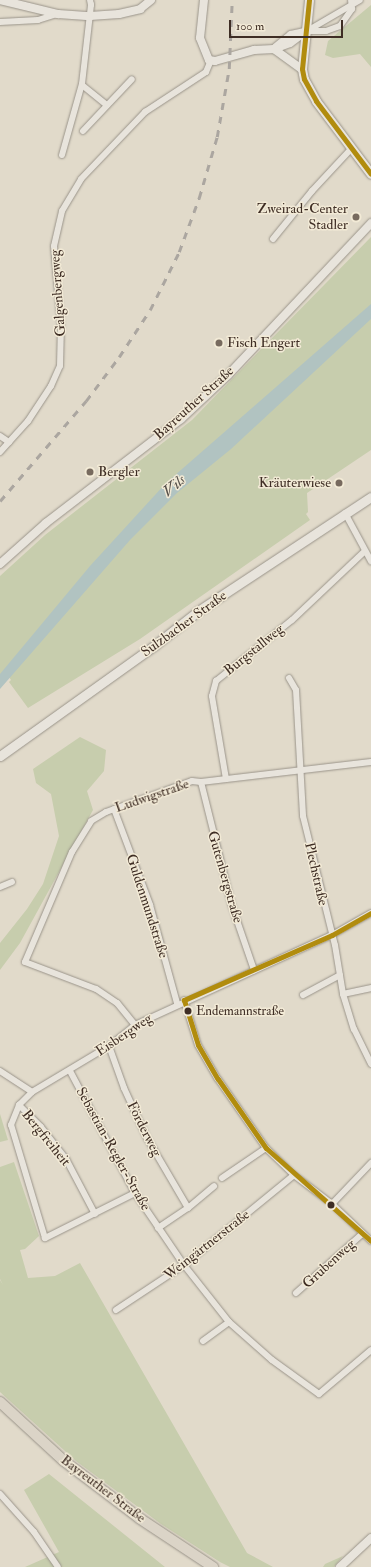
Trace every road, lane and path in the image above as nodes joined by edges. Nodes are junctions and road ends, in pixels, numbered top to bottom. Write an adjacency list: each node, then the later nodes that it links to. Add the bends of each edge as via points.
1 (0, 0): 8 (street)
2 (90, 0): 9 (street)
3 (151, 0): 9 (street, via 140,9 119,14)
4 (204, 0): 13 (street, via 200,38 204,51)
5 (309, 0): 11 (main road)
6 (360, 0): 7 (street)
7 (351, 2): 11 (street); 11 (street, via 347,20 340,26 326,31)
8 (58, 14): 9 (street); 10 (street, via 38,20)
9 (90, 16): 16 (street)
10 (0, 22)
11 (306, 31): 12 (street, via 291,35); 14 (main road)
12 (274, 49): 13 (street, via 254,50); 14 (street)
13 (211, 60): 25 (street, Galgenbergweg, via 206,72 145,112 81,179 62,211 54,246 61,326 60,366 28,421)
14 (302, 69): 19 (main road, via 316,101)
15 (132, 79): 17 (street)
16 (82, 85): 17 (street); 20 (street)
17 (107, 105): 18 (street)
18 (83, 131)
19 (352, 148): 21 (main road); 23 (street, via 312,190)
20 (62, 155)
21 (371, 174)
22 (371, 223): 31 (street, Bayreuther Straße, via 228,375 181,419 46,523)
23 (273, 239)
24 (0, 436): 25 (street)
25 (9, 442): 26 (street, Galgenbergweg)
26 (0, 452)
27 (371, 497): 28 (main road, Sulzbacher Straße)
28 (345, 513): 29 (street); 33 (main road, Sulzbacher Straße, via 198,611 155,645)
29 (365, 551): 30 (street); 36 (street, Burgstallweg, via 292,620 216,681 212,696)
30 (371, 562)
31 (0, 564)
32 (290, 678): 35 (street, Plechstraße, via 296,690)
33 (0, 756)
34 (371, 762): 35 (street, Ludwigstraße)
35 (301, 769): 36 (street, Ludwigstraße); 42 (street, Plechstraße, via 303,816)
36 (226, 779): 37 (street, Ludwigstraße)
37 (201, 782): 38 (street, Ludwigstraße, via 192,781); 43 (street, Gutenbergstraße, via 232,906)
38 (114, 809): 49 (street, Guldenmundstraße, via 150,905); 50 (street, Ludwigstraße, via 92,821 72,852 25,962 96,989 117,1003)
39 (12, 882): 40 (street)
40 (0, 887)
41 (371, 913): 42 (street, Eisbergweg)
42 (332, 935): 43 (street, Eisbergweg); 44 (street, Plechstraße)
43 (254, 970): 48 (street, Eisbergweg)
44 (340, 975): 46 (street); 47 (street, Plechstraße)
45 (371, 988): 47 (street)
46 (303, 994)
47 (343, 994): 52 (street, Plechstraße, via 354,1029)
48 (184, 1000): 49 (street, Eisbergweg); 57 (street, via 198,1045 218,1080)
49 (178, 1003): 50 (street, Eisbergweg)
50 (135, 1025): 51 (street, Eisbergweg)
51 (109, 1046): 54 (street, Eisbergweg); 64 (street, Förderweg, via 124,1088 147,1138)
52 (371, 1064)
53 (0, 1071): 55 (street)
54 (70, 1071): 55 (street, Eisbergweg); 62 (street, Sebastian-Regler-Straße)
55 (32, 1092): 56 (street, Eisbergweg)
56 (19, 1105): 65 (street, Bergfreiheit, via 41,1127 66,1159); 65 (street, Eisbergweg, via 11,1125 46,1238)
57 (266, 1148): 59 (street); 60 (street)
58 (371, 1163): 63 (street)
59 (294, 1175): 63 (street); 69 (street, Weingärtnerstraße)
60 (222, 1178)
61 (214, 1186): 64 (street, Sebastian-Regler-Straße)
62 (135, 1193): 65 (street); 66 (street, Sebastian-Regler-Straße)
63 (332, 1204): 67 (street)
64 (188, 1208): 66 (street, Sebastian-Regler-Straße)
65 (95, 1214)
66 (158, 1228): 69 (street, Sebastian-Regler-Straße)
67 (362, 1234): 68 (street); 70 (street, Grubenweg)
68 (371, 1241)
69 (184, 1265): 71 (street, Weingärtnerstraße); 72 (street, Sebastian-Regler-Straße)
70 (296, 1293)
71 (116, 1310)
72 (229, 1322): 73 (street); 74 (street, Sebastian-Regler-Straße, via 272,1360 320,1394)
73 (203, 1341)
74 (371, 1350)
75 (0, 1402): 79 (main road, Bayreuther Straße, via 64,1461 139,1518)
76 (0, 1494): 78 (street, via 34,1532)
77 (371, 1538): 80 (street)
78 (58, 1567)
79 (213, 1567)
80 (340, 1567)

